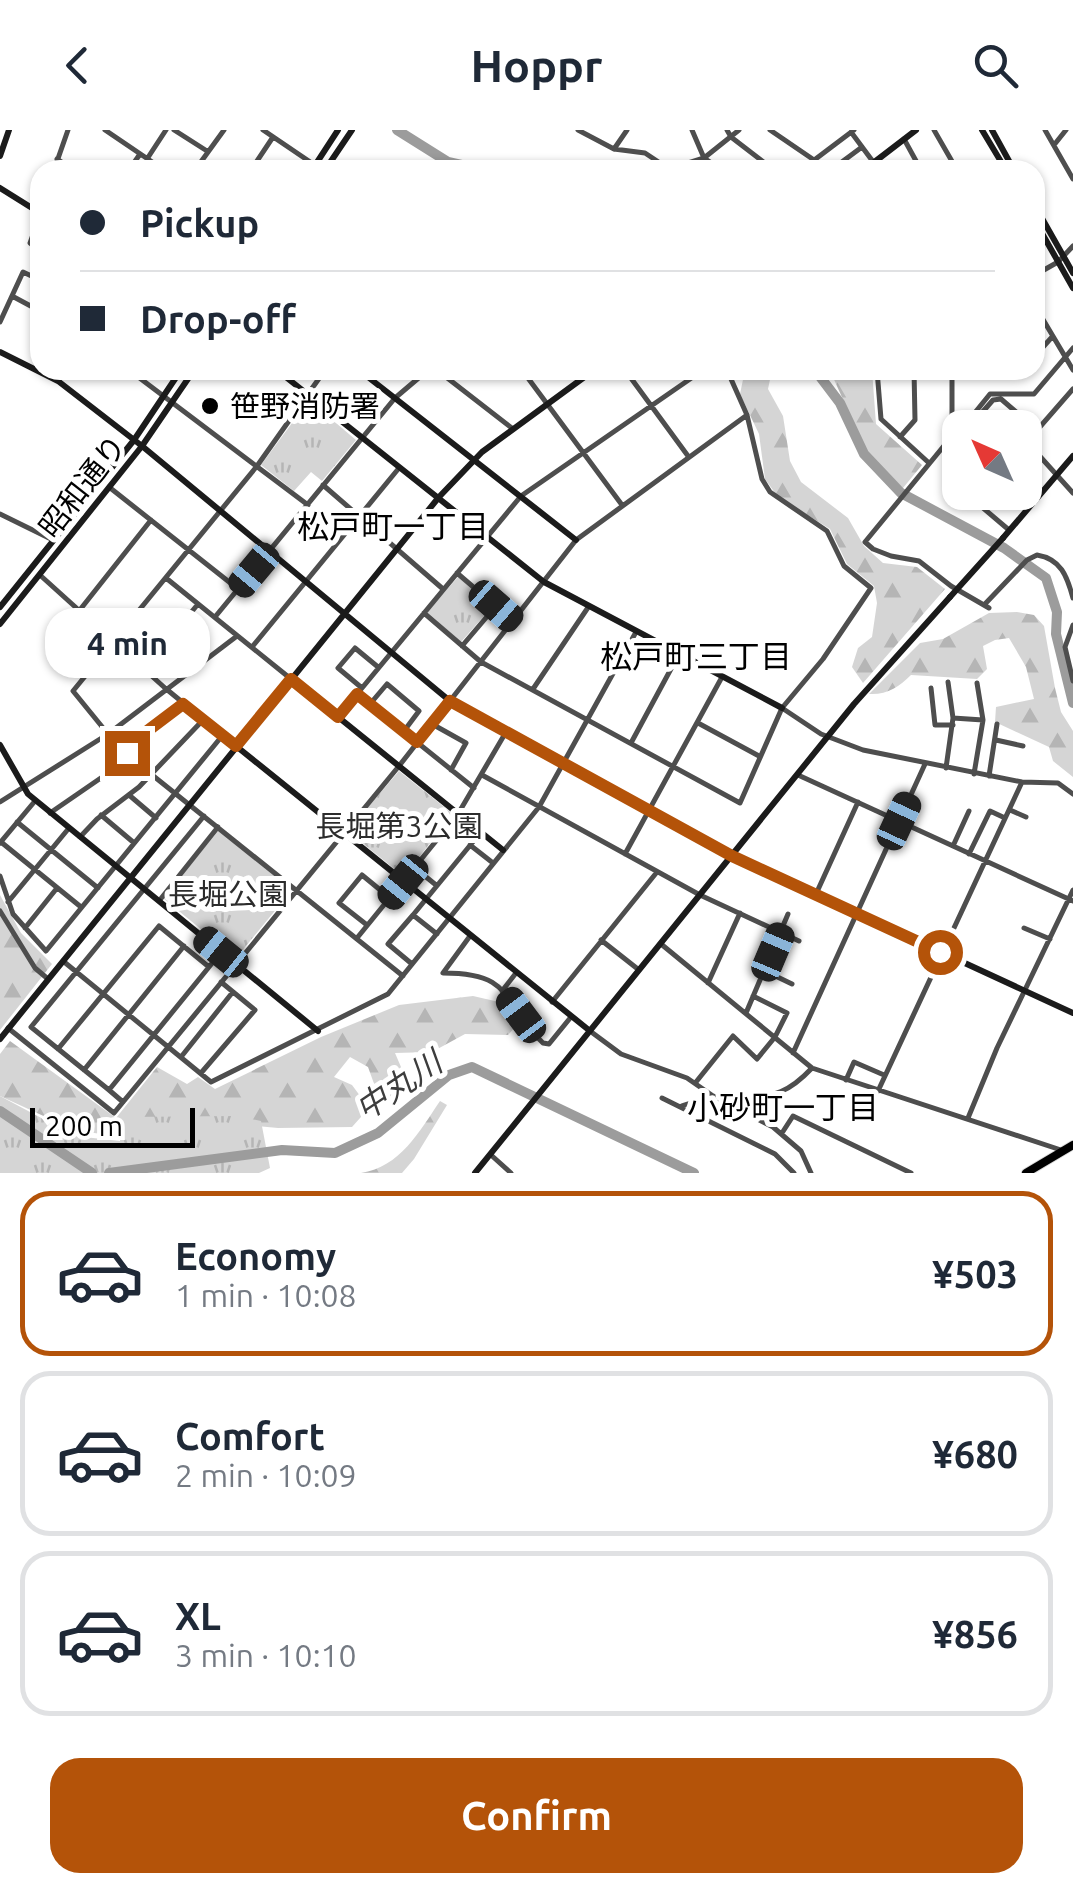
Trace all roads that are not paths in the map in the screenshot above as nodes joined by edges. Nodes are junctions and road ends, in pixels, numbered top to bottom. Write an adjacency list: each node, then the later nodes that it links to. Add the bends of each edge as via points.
1 (68, 130): 35 (street)
2 (105, 130): 25 (street)
3 (124, 130): 25 (street)
4 (166, 130): 34 (street)
5 (174, 130): 30 (street)
6 (264, 130): 24 (street)
7 (338, 130): 40 (street)
8 (352, 130): 41 (street)
9 (627, 130): 29 (street)
10 (692, 130): 33 (street)
11 (739, 130): 23 (street)
12 (770, 130): 46 (street)
13 (916, 130): 26 (street)
14 (934, 130): 52 (street)
15 (982, 130): 53 (street)
16 (992, 130): 54 (street)
17 (1045, 130): 27 (street)
18 (1066, 130): 27 (street)
19 (220, 131): 30 (street)
20 (582, 131): 29 (street)
21 (852, 131): 28 (street); 47 (street)
22 (5, 132): 32 (street)
23 (729, 134): 33 (street); 45 (street)
24 (272, 137): 38 (street); 39 (street)
25 (118, 139): 31 (street)
26 (904, 140): 50 (street); 51 (street)
27 (1054, 144): 55 (street)
28 (862, 147): 48 (street); 49 (street)
29 (614, 149): 42 (street)
30 (207, 151): 37 (street)
31 (140, 154): 34 (street); 36 (street)
32 (0, 156)
33 (704, 158): 43 (street); 44 (street)
34 (148, 159)
35 (57, 160)
36 (136, 160)
37 (201, 160)
38 (257, 160)
39 (305, 160)
40 (323, 160)
41 (326, 160)
42 (655, 160)
43 (698, 160)
44 (707, 160)
45 (762, 160)
46 (811, 160)
47 (813, 160)
48 (844, 160)
49 (872, 160)
50 (882, 160)
51 (915, 160)
52 (951, 160)
53 (1000, 160)
54 (1008, 160)
55 (1073, 179)
56 (0, 188): 57 (street)
57 (30, 208)
58 (1045, 227): 61 (street)
59 (1045, 236): 61 (street)
60 (1073, 246): 61 (street)
61 (1061, 260): 62 (street); 63 (street); 65 (street)
62 (1045, 269)
63 (1073, 273)
64 (30, 275): 66 (street, via 24,272)
65 (1073, 288)
66 (12, 296): 67 (street); 68 (street)
67 (30, 306)
68 (0, 322)
69 (1045, 328): 70 (street)
70 (1052, 337): 71 (street); 74 (street)
71 (1045, 345)
72 (1073, 348): 74 (street)
73 (0, 352): 75 (street)
74 (1066, 357): 76 (street); 102 (street, via 1034,394 990,394)
75 (30, 367)
76 (1073, 370)
77 (144, 380): 95 (street)
78 (174, 380): 95 (street, 昭和通り)
79 (188, 380): 98 (street, 昭和通り)
80 (289, 380): 96 (street)
81 (319, 380): 96 (street)
82 (372, 380): 97 (street)
83 (416, 380): 97 (street)
84 (450, 380): 107 (street)
85 (530, 380): 99 (street)
86 (578, 380): 99 (street)
87 (632, 380): 100 (street)
88 (689, 380): 100 (street)
89 (732, 380): 105 (street)
90 (877, 380): 108 (street, via 881,420)
91 (914, 380): 108 (street, via 914,420)
92 (952, 380): 101 (street)
93 (58, 381): 110 (street)
94 (1073, 389): 106 (street)
95 (164, 394): 98 (street); 110 (street, 昭和通り)
96 (309, 395): 109 (street); 119 (street)
97 (395, 398): 109 (street); 116 (street)
98 (174, 401): 111 (street, 昭和通り); 119 (street)
99 (548, 404): 107 (street); 113 (street)
100 (651, 406): 113 (street); 115 (street)
101 (952, 410)
102 (977, 410)
103 (984, 410): 104 (street, via 1000,400)
104 (1012, 410)
105 (747, 414): 115 (street); 182 (street, via 770,492 827,531 844,566 870,586)
106 (1042, 424)
107 (512, 429): 116 (street)
108 (900, 436): 118 (street)
109 (362, 438): 120 (street); 122 (street)
110 (134, 440): 111 (street); 136 (street, 昭和通り)
111 (142, 446): 123 (street, 昭和通り); 130 (street)
112 (942, 448): 118 (street)
113 (583, 452): 125 (street); 128 (street)
114 (1073, 456): 121 (street)
115 (689, 457): 128 (street)
116 (474, 459): 125 (street); 126 (street)
117 (1042, 461): 121 (street)
118 (929, 463): 148 (street, via 865,542 872,549 920,561 986,607 1037,555 1056,561)
119 (257, 466): 127 (street); 130 (street)
120 (400, 467): 126 (street); 132 (street)
121 (1055, 476): 124 (street); 134 (street)
122 (323, 485): 127 (street); 132 (street)
123 (109, 487): 133 (street); 142 (street, 昭和通り)
124 (1073, 492)
125 (520, 496): 135 (street); 137 (street)
126 (439, 497): 135 (street); 139 (street)
127 (308, 505): 140 (street)
128 (622, 505): 137 (street)
129 (985, 510): 134 (street)
130 (220, 511): 138 (street); 140 (street)
131 (0, 514): 136 (street)
132 (359, 516): 139 (street); 144 (street)
133 (151, 520): 138 (street); 153 (street)
134 (1009, 530): 195 (street, bridge)
135 (487, 536): 141 (street); 145 (street)
136 (53, 540): 152 (street, 昭和通り)
137 (576, 540): 145 (street)
138 (188, 548): 143 (street); 147 (street)
139 (397, 549): 146 (street); 155 (street)
140 (270, 552): 144 (street); 147 (street)
141 (457, 573): 146 (street); 150 (street)
142 (41, 576): 153 (street); 158 (street, 昭和通り)
143 (166, 578): 149 (street); 162 (street)
144 (306, 582): 155 (street); 164 (street)
145 (544, 582): 151 (street); 157 (street)
146 (443, 589): 154 (street)
147 (238, 590): 156 (street)
148 (1073, 598)
149 (198, 604): 156 (street); 169 (street)
150 (496, 606): 157 (street); 163 (street)
151 (589, 606): 160 (street); 177 (street)
152 (0, 607)
153 (80, 611): 162 (street)
154 (424, 613): 163 (street); 165 (street)
155 (344, 614): 165 (street); 171 (street)
156 (215, 617): 161 (street)
157 (512, 621): 167 (street)
158 (0, 624)
159 (1073, 626): 172 (street, via 1065,647)
160 (636, 632): 166 (street); 184 (street)
161 (237, 636): 164 (street); 175 (street)
162 (113, 642): 169 (street); 193 (street, via 73,690)
163 (462, 646): 167 (street)
164 (252, 647): 171 (street)
165 (390, 652): 168 (street); 179 (street)
166 (678, 654): 170 (street); 199 (street)
167 (481, 662): 177 (street); 179 (street)
168 (378, 667): 178 (street); 178 (street, via 355,648 338,668)
169 (144, 670): 175 (street)
170 (723, 677): 182 (street); 188 (street)
171 (291, 679): 183 (street); 200 (street)
172 (1073, 681)
173 (948, 682): 187 (street)
174 (978, 683): 186 (street)
175 (165, 688): 180 (street); 193 (street)
176 (930, 688): 187 (street, via 935,725)
177 (532, 690): 184 (street)
178 (360, 691): 181 (street); 183 (street)
179 (450, 701): 189 (street); 192 (street)
180 (183, 704): 185 (street); 202 (street)
181 (370, 704): 191 (street); 191 (street, via 387,684 420,711)
182 (782, 708): 195 (street); 203 (street)
183 (338, 717): 206 (street)
184 (587, 719): 199 (street); 204 (street)
185 (203, 720): 194 (street); 210 (street)
186 (982, 720): 187 (street); 212 (street)
187 (953, 721): 208 (street)
188 (698, 723): 203 (street); 207 (street)
189 (432, 724): 197 (street); 209 (street, via 466,743)
190 (998, 724): 196 (street)
191 (404, 732): 197 (street)
192 (506, 732): 204 (street); 213 (street)
193 (108, 734): 202 (street); 216 (street)
194 (222, 736): 200 (street); 219 (street)
195 (828, 737): 205 (street); 211 (street)
196 (996, 740): 201 (street); 214 (street)
197 (417, 742): 206 (street); 209 (street)
198 (0, 744): 216 (street)
199 (631, 744): 207 (street)
200 (236, 746): 224 (street); 241 (street)
201 (1023, 746)
202 (127, 753): 210 (street); 229 (street)
203 (760, 756): 207 (street, via 740,802)
204 (563, 763): 225 (street); 227 (street)
205 (925, 764): 208 (street); 236 (street)
206 (398, 766): 230 (street); 241 (street)
207 (674, 767): 227 (street)
208 (946, 768): 212 (street)
209 (451, 770): 217 (street)
210 (150, 774): 218 (street); 219 (street)
211 (798, 774): 223 (street); 251 (street)
212 (974, 774): 214 (street)
213 (482, 775): 217 (street); 225 (street)
214 (989, 776): 215 (street)
215 (1022, 782): 220 (street, via 1058,783); 226 (street)
216 (23, 788): 221 (street); 222 (street)
217 (474, 788): 230 (street)
218 (128, 794): 231 (street); 234 (street)
219 (176, 794): 224 (street); 234 (street)
220 (1073, 794)
221 (35, 800): 229 (street); 237 (street)
222 (0, 802)
223 (858, 802): 236 (street); 267 (street)
224 (190, 804): 232 (street); 259 (street)
225 (538, 806): 248 (street); 249 (street)
226 (1010, 810): 233 (street); 235 (street)
227 (650, 811): 249 (street); 251 (street)
228 (970, 811): 246 (street)
229 (50, 813): 239 (street)
230 (458, 814): 240 (street); 255 (street)
231 (102, 815): 242 (street); 244 (street)
232 (204, 816): 238 (street); 264 (street)
233 (1026, 817)
234 (156, 818): 244 (street)
235 (1006, 818): 250 (street, via 990,810); 252 (street)
236 (899, 821): 246 (street); 279 (street)
237 (17, 822): 243 (street); 247 (street)
238 (218, 826): 265 (street); 272 (street)
239 (69, 828): 242 (street); 247 (street)
240 (481, 832): 245 (street); 248 (street)
241 (343, 833): 260 (street); 265 (street)
242 (80, 837): 254 (street)
243 (0, 842): 256 (street)
244 (134, 843): 254 (street)
245 (470, 845): 253 (street); 261 (street)
246 (953, 846): 250 (street)
247 (51, 850): 256 (street); 263 (street)
248 (503, 850): 253 (street)
249 (626, 854): 257 (street)
250 (969, 854): 252 (street)
251 (732, 856): 267 (street); 268 (street)
252 (984, 861): 271 (street); 295 (street)
253 (493, 863): 280 (street)
254 (115, 866): 259 (street); 263 (street)
255 (415, 868): 260 (street); 261 (street)
256 (35, 870): 262 (street); 273 (street)
257 (657, 872): 268 (street); 288 (street)
258 (0, 876): 273 (street)
259 (130, 878): 264 (street); 297 (street)
260 (403, 882): 269 (street); 270 (street)
261 (436, 886): 270 (street)
262 (57, 888): 274 (street); 282 (street)
263 (98, 888): 274 (street)
264 (145, 890): 272 (street); 303 (street)
265 (297, 890): 287 (street); 298 (street)
266 (1073, 890): 271 (street)
267 (816, 894): 279 (street)
268 (700, 895): 276 (street); 292 (street)
269 (390, 898): 281 (street); 281 (street, via 362,875 338,903)
270 (425, 900): 277 (street); 280 (street)
271 (1071, 900): 289 (street)
272 (159, 901): 294 (street)
273 (8, 902): 282 (street)
274 (82, 907): 282 (street, via 46,951)
275 (0, 911): 306 (street)
276 (740, 913): 284 (street); 308 (street)
277 (413, 914): 285 (street); 291 (street)
278 (788, 914): 284 (street)
279 (857, 914): 295 (street); 328 (street)
280 (448, 919): 285 (street); 286 (street)
281 (367, 926): 287 (street)
282 (24, 928)
283 (1024, 928): 289 (street)
284 (782, 932): 290 (street); 302 (street)
285 (436, 934): 299 (street)
286 (470, 936): 304 (street); 311 (street, via 443,973 482,976)
287 (356, 938): 296 (street)
288 (601, 940): 301 (street); 315 (street)
289 (1050, 940): 310 (street)
290 (800, 941)
291 (388, 944): 296 (street); 299 (street)
292 (661, 944): 301 (street); 308 (street)
293 (184, 946): 300 (street); 313 (street, via 158,926); 318 (street)
294 (221, 952): 298 (street); 300 (street)
295 (940, 952): 310 (street); 333 (street)
296 (379, 956): 305 (street)
297 (63, 961): 303 (street); 306 (street)
298 (236, 964): 307 (street); 321 (street)
299 (412, 964): 305 (street)
300 (209, 966): 323 (street)
301 (639, 970): 322 (street)
302 (765, 970): 309 (street); 314 (street)
303 (77, 972): 313 (street); 327 (street, via 31,1027)
304 (516, 973): 311 (street); 315 (street)
305 (403, 976): 321 (street, via 388,994)
306 (48, 979): 320 (street)
307 (221, 982): 312 (street); 326 (street)
308 (708, 982): 316 (street)
309 (792, 984)
310 (1024, 990): 317 (street); 343 (street)
311 (502, 991): 319 (street, via 543,1043 550,1044)
312 (233, 992): 329 (street); 332 (street, via 255,1010)
313 (103, 994): 318 (street); 327 (street)
314 (753, 996): 316 (street); 324 (street, via 787,1013)
315 (552, 1002): 319 (street)
316 (746, 1013): 324 (street)
317 (1073, 1013)
318 (128, 1014): 323 (street); 331 (street)
319 (571, 1017): 322 (street)
320 (8, 1028): 325 (street); 341 (street, via 114,1113)
321 (318, 1031): 332 (street, via 212,1082)
322 (590, 1031): 335 (street, via 620,1054); 347 (street)
323 (153, 1035): 326 (street); 336 (street)
324 (776, 1037): 328 (street); 335 (street, via 757,1059 733,1036)
325 (0, 1039)
326 (168, 1047): 329 (street); 341 (street)
327 (58, 1049): 331 (street)
328 (793, 1053): 330 (street)
329 (181, 1057): 332 (street)
330 (812, 1068): 334 (street); 340 (street, via 770,1097)
331 (84, 1070): 336 (street)
332 (201, 1074)
333 (885, 1075): 334 (street, via 854,1062); 337 (street)
334 (846, 1080): 337 (street)
335 (696, 1082): 338 (street)
336 (109, 1090): 341 (street)
337 (878, 1091): 343 (street)
338 (713, 1096): 340 (street); 342 (street)
339 (662, 1098): 342 (street)
340 (722, 1101): 344 (street)
341 (123, 1102)
342 (680, 1107): 350 (street, via 774,1154)
343 (968, 1119): 346 (street)
344 (782, 1133): 351 (street); 352 (street, via 793,1116)
345 (1073, 1145): 346 (main road)
346 (1064, 1151): 353 (main road)
347 (490, 1154): 348 (street); 349 (street)
348 (475, 1173)
349 (511, 1173)
350 (794, 1173)
351 (811, 1173)
352 (911, 1173)
353 (1026, 1173)

